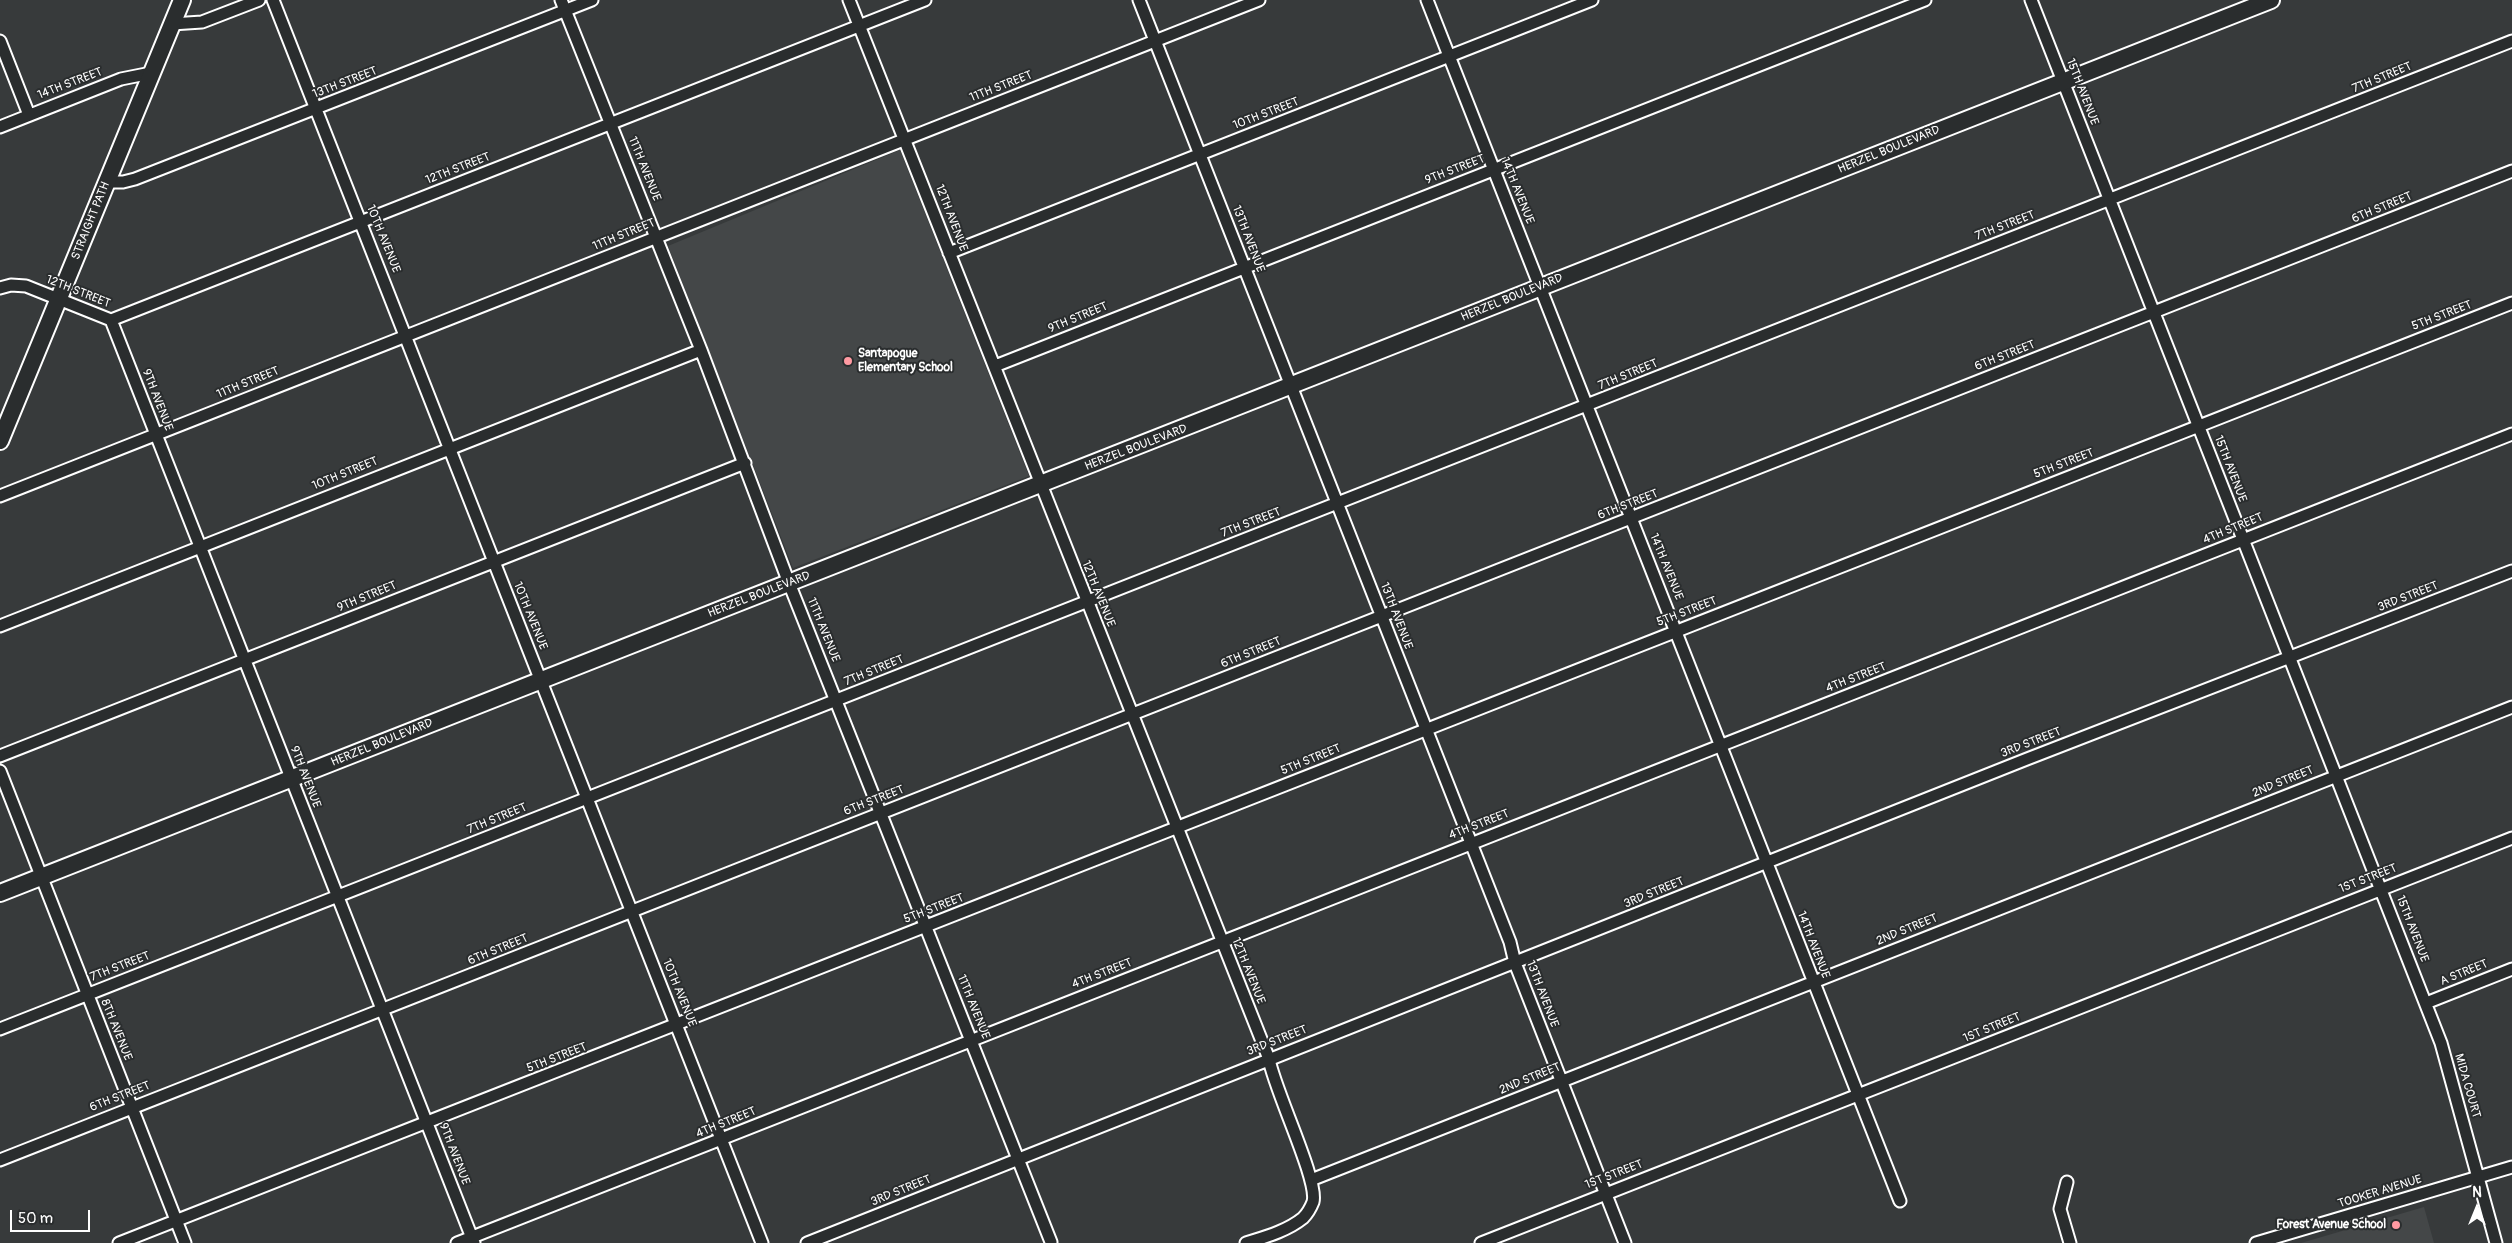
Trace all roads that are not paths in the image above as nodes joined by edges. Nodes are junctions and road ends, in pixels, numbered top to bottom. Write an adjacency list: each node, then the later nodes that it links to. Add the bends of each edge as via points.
1 (182, 0): 15 (street, STRAIGHT PATH)
2 (259, 0): 15 (street, via 202,22)
3 (273, 0): 23 (street, 10TH AVENUE)
4 (592, 0): 14 (street, 13TH STREET)
5 (849, 0): 16 (street, 12TH AVENUE)
6 (925, 0): 16 (street, 12TH STREET)
7 (1139, 0): 18 (street, 13TH AVENUE)
8 (1260, 0): 18 (street, 11TH STREET)
9 (1427, 0): 20 (street, 14TH AVENUE)
10 (1592, 0): 20 (street, 10TH STREET)
11 (1925, 0): 29 (street, 9TH STREET)
12 (2031, 0): 22 (street, 15TH AVENUE)
13 (2271, 0): 22 (street, HERZEL BOULEVARD)
14 (563, 5): 23 (street, 13TH STREET); 25 (street, 11TH AVENUE)
15 (172, 24): 21 (street, STRAIGHT PATH)
16 (860, 26): 25 (street, 12TH STREET); 27 (street, 12TH AVENUE)
17 (0, 41): 24 (street)
18 (1156, 41): 27 (street, 11TH STREET); 28 (street, 13TH AVENUE)
19 (2512, 41): 32 (street, 7TH STREET)
20 (1450, 57): 28 (street, 10TH STREET); 29 (street, 14TH AVENUE)
21 (151, 73): 24 (street, 14TH STREET, via 121,79); 31 (street, STRAIGHT PATH)
22 (2063, 81): 32 (street, 15TH AVENUE); 37 (street, HERZEL BOULEVARD)
23 (315, 109): 31 (street, 13TH STREET, via 135,179); 33 (street, 10TH AVENUE)
24 (29, 115): 26 (street, 14TH STREET)
25 (610, 124): 33 (street, 12TH STREET); 34 (street, 11TH AVENUE)
26 (0, 127)
27 (906, 139): 34 (street, 11TH STREET); 35 (street, 12TH AVENUE)
28 (1200, 154): 35 (street, 10TH STREET); 36 (street, 13TH AVENUE)
29 (1494, 170): 36 (street, 9TH STREET); 37 (street, 14TH AVENUE)
30 (2512, 171): 41 (street, 6TH STREET)
31 (106, 182): 39 (street, STRAIGHT PATH)
32 (2109, 201): 41 (street, 15TH AVENUE); 47 (street, 7TH STREET)
33 (361, 222): 42 (street, 12TH STREET); 43 (street, 10TH AVENUE)
34 (656, 237): 43 (street, 11TH STREET); 44 (street, 11TH AVENUE)
35 (950, 253): 45 (street, 12TH AVENUE)
36 (1244, 267): 45 (street, 9TH STREET); 46 (street, 13TH AVENUE)
37 (1540, 286): 46 (street, HERZEL BOULEVARD); 47 (street, 14TH AVENUE)
38 (0, 288): 39 (street, 12TH STREET, via 21,285)
39 (59, 299): 42 (street, 12TH STREET); 51 (street, STRAIGHT PATH)
40 (2512, 303): 48 (street, 5TH STREET)
41 (2154, 313): 48 (street, 15TH AVENUE); 57 (street, 6TH STREET)
42 (112, 320): 49 (street, 9TH AVENUE)
43 (406, 335): 49 (street, 11TH STREET); 52 (street, 10TH AVENUE)
44 (701, 350): 52 (street, 10TH STREET); 53 (street, 11TH AVENUE)
45 (995, 366): 54 (street, 12TH AVENUE)
46 (1291, 387): 54 (street, HERZEL BOULEVARD); 56 (street, 13TH AVENUE)
47 (1587, 406): 56 (street, 7TH STREET); 57 (street, 14TH AVENUE)
48 (2199, 426): 58 (street, 15TH AVENUE); 66 (street, 5TH STREET)
49 (156, 434): 55 (street, 11TH STREET); 59 (street, 9TH AVENUE)
50 (2512, 434): 58 (street, 4TH STREET)
51 (0, 441)
52 (451, 448): 59 (street, 10TH STREET); 60 (street, 10TH AVENUE)
53 (745, 463): 60 (street, 9TH STREET); 62 (street, 11TH AVENUE)
54 (1041, 485): 62 (street, HERZEL BOULEVARD); 63 (street, 12TH AVENUE)
55 (0, 496)
56 (1337, 504): 63 (street, 7TH STREET); 64 (street, 13TH AVENUE)
57 (1632, 518): 64 (street, 6TH STREET); 66 (street, 14TH AVENUE)
58 (2243, 539): 67 (street, 15TH AVENUE); 74 (street, 4TH STREET)
59 (200, 546): 65 (street, 10TH STREET); 68 (street, 9TH AVENUE)
60 (493, 562): 68 (street, 9TH STREET); 69 (street, 10TH AVENUE)
61 (2512, 571): 67 (street, 3RD STREET)
62 (789, 583): 69 (street, HERZEL BOULEVARD); 70 (street, 11TH AVENUE)
63 (1086, 602): 70 (street, 7TH STREET); 72 (street, 12TH AVENUE)
64 (1382, 616): 72 (street, 6TH STREET); 73 (street, 13TH AVENUE)
65 (0, 626)
66 (1677, 631): 73 (street, 5TH STREET); 74 (street, 14TH AVENUE)
67 (2290, 658): 77 (street, 15TH AVENUE); 84 (street, 3RD STREET)
68 (244, 660): 75 (street, 9TH STREET); 78 (street, 9TH AVENUE)
69 (542, 680): 78 (street, HERZEL BOULEVARD); 79 (street, 10TH AVENUE)
70 (837, 700): 79 (street, 7TH STREET); 80 (street, 11TH AVENUE)
71 (2512, 707): 77 (street, 2ND STREET)
72 (1132, 716): 80 (street, 6TH STREET); 81 (street, 12TH AVENUE)
73 (1426, 730): 81 (street, 5TH STREET); 83 (street, 13TH AVENUE)
74 (1722, 745): 83 (street, 4TH STREET); 84 (street, 14TH AVENUE)
75 (0, 756)
76 (0, 771): 85 (street, 8TH AVENUE)
77 (2336, 776): 86 (street, 15TH AVENUE); 94 (street, 2ND STREET)
78 (290, 779): 85 (street, HERZEL BOULEVARD); 88 (street, 9TH AVENUE)
79 (587, 798): 88 (street, 7TH STREET); 89 (street, 10TH AVENUE)
80 (882, 813): 89 (street, 6TH STREET); 90 (street, 11TH AVENUE)
81 (1176, 828): 90 (street, 5TH STREET); 91 (street, 12TH AVENUE)
82 (2512, 838): 86 (street, 1ST STREET)
83 (1471, 843): 91 (street, 4TH STREET); 92 (street, 13TH AVENUE, via 1510,942)
84 (1766, 863): 92 (street, 3RD STREET); 94 (street, 14TH AVENUE)
85 (41, 876): 87 (street, HERZEL BOULEVARD); 95 (street, 8TH AVENUE)
86 (2382, 889): 96 (street, 15TH AVENUE); 103 (street, 1ST STREET)
87 (0, 893)
88 (337, 897): 95 (street, 7TH STREET); 97 (street, 9TH AVENUE)
89 (632, 912): 97 (street, 6TH STREET); 98 (street, 10TH AVENUE)
90 (926, 927): 98 (street, 5TH STREET); 100 (street, 11TH AVENUE)
91 (1222, 942): 100 (street, 4TH STREET); 101 (street, 12TH AVENUE)
92 (1515, 963): 101 (street, 3RD STREET); 102 (street, 13TH AVENUE)
93 (2512, 969): 96 (street, A STREET)
94 (1813, 982): 102 (street, 2ND STREET); 103 (street, 14TH AVENUE)
95 (87, 994): 99 (street, 7TH STREET); 104 (street, 8TH AVENUE)
96 (2426, 1003): 110 (street, MIDA COURT, via 2441,1042)
97 (382, 1010): 104 (street, 6TH STREET); 105 (street, 9TH AVENUE)
98 (677, 1026): 105 (street, 5TH STREET); 106 (street, 10TH AVENUE)
99 (0, 1029)
100 (972, 1040): 106 (street, 4TH STREET); 107 (street, 11TH AVENUE)
101 (1269, 1059): 107 (street, 3RD STREET); 111 (street, 12TH AVENUE, via 1272,1078)
102 (1561, 1081): 111 (street, 2ND STREET); 113 (street, 13TH AVENUE)
103 (1858, 1095): 113 (street, 1ST STREET); 114 (street, 14TH AVENUE)
104 (132, 1107): 108 (street, 6TH STREET); 115 (street, 8TH AVENUE)
105 (427, 1123): 115 (street, 5TH STREET); 116 (street, 9TH AVENUE)
106 (721, 1140): 116 (street, 4TH STREET); 121 (street, 10TH AVENUE)
107 (1019, 1159): 117 (street, 11TH AVENUE); 122 (street, 3RD STREET)
108 (0, 1160)
109 (2512, 1167): 110 (street, TOOKER AVENUE)
110 (2477, 1177): 127 (street, TOOKER AVENUE); 128 (street, MIDA COURT)
111 (1311, 1180): 123 (street, 12TH AVENUE, via 1313,1201 1304,1217 1289,1227)
112 (2067, 1182): 126 (street, via 2060,1208)
113 (1606, 1193): 124 (street, 1ST STREET); 125 (street, 13TH AVENUE)
114 (1900, 1201)
115 (176, 1220): 118 (street, 5TH STREET); 119 (street, 8TH AVENUE)
116 (472, 1240): 120 (street, 4TH STREET)
117 (1051, 1242)
118 (120, 1243)
119 (185, 1243)
120 (457, 1243)
121 (762, 1243)
122 (807, 1243)
123 (1246, 1243)
124 (1481, 1243)
125 (1625, 1243)
126 (2070, 1243)
127 (2256, 1243)
128 (2496, 1243)

